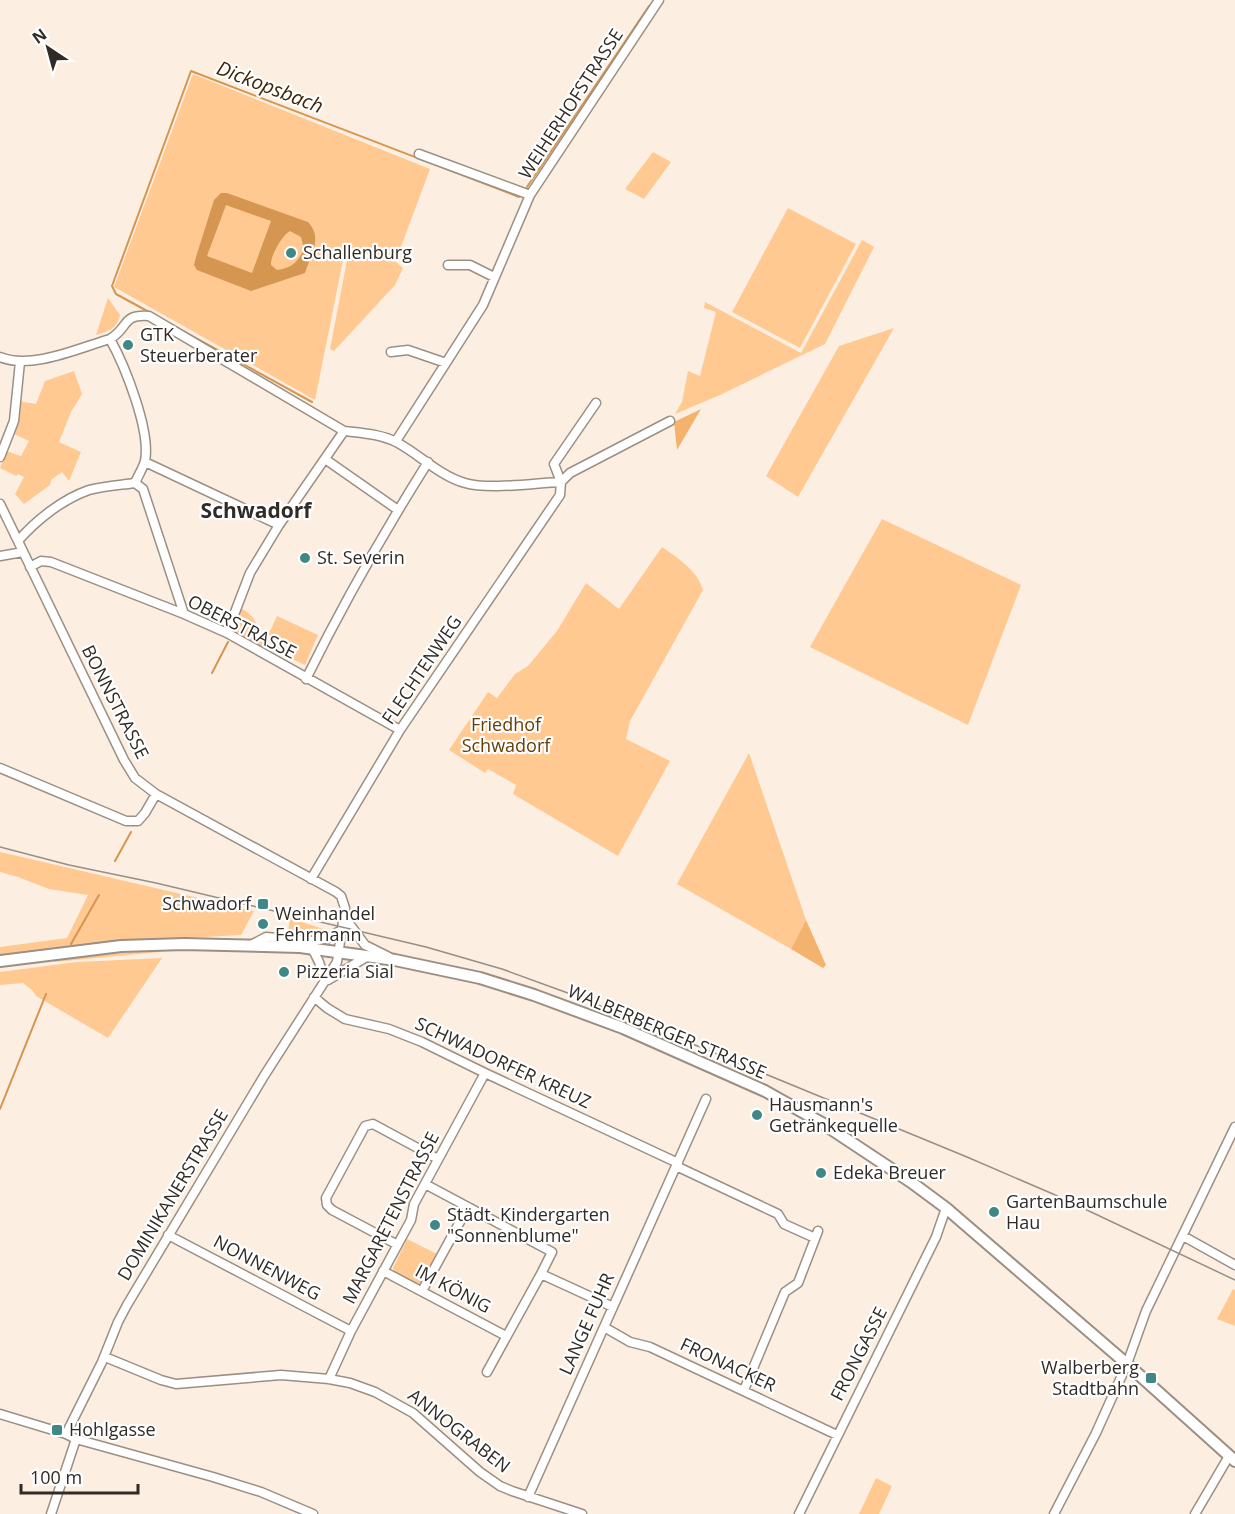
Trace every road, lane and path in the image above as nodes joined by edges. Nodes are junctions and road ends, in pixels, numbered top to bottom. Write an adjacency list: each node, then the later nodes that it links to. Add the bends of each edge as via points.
1 (659, 0): 3 (street, WEIHERHOFSTRASSE)
2 (419, 154): 3 (street, WEIHERHOFSTRASSE)
3 (530, 195): 5 (street, WEIHERHOFSTRASSE)
4 (448, 265): 5 (street, via 470,265)
5 (494, 277): 10 (street, WEIHERHOFSTRASSE, via 483,305)
6 (110, 339): 9 (street); 13 (street, via 134,315 149,316); 17 (street, via 122,360 139,412)
7 (391, 352): 10 (street, via 408,350)
8 (0, 357): 9 (street)
9 (20, 362): 15 (street, via 14,421)
10 (446, 363): 14 (street, WEIHERHOFSTRASSE)
11 (596, 402): 19 (street, via 554,464)
12 (670, 421): 19 (street, via 570,473)
13 (344, 431): 14 (street); 16 (street)
14 (396, 441): 18 (street)
15 (0, 457)
16 (325, 459): 22 (street); 23 (street)
17 (145, 462): 20 (street); 23 (street)
18 (428, 462): 19 (street, via 464,483); 22 (street)
19 (561, 482): 31 (street, FLECHTENWEG, via 560,495)
20 (135, 483): 24 (street, via 70,498 29,528); 28 (street, via 143,489)
21 (0, 504): 24 (street, BONNSTRASSE)
22 (398, 510): 30 (street)
23 (279, 525): 29 (street, via 250,573)
24 (18, 541): 25 (street, BONNSTRASSE)
25 (22, 552): 26 (street); 27 (street, BONNSTRASSE)
26 (0, 556)
27 (30, 567): 28 (street, OBERSTRASSE, via 41,561 51,562); 33 (street, BONNSTRASSE, via 124,760 135,778)
28 (184, 614): 29 (street, OBERSTRASSE)
29 (227, 633): 30 (street, OBERSTRASSE)
30 (306, 679): 31 (street, OBERSTRASSE)
31 (400, 730): 34 (street, FLECHTENWEG)
32 (0, 768): 33 (street, via 126,821 138,821)
33 (156, 794): 34 (street, BONNSTRASSE)
34 (311, 879): 35 (street, BONNSTRASSE, via 341,896)
35 (345, 918): 36 (street); 41 (street, BONNSTRASSE, via 365,945)
36 (343, 928): 37 (street, via 314,941 266,938); 39 (street)
37 (250, 945): 38 (main road, WALBERBERGER STRASSE); 42 (main road, WALBERBERGER STRASSE, via 121,946)
38 (313, 950): 39 (main road, WALBERBERGER STRASSE); 43 (street)
39 (339, 953): 40 (main road, WALBERBERGER STRASSE); 43 (street, DOMINIKANERSTRASSE)
40 (368, 956): 41 (main road, WALBERBERGER STRASSE); 43 (street, DOMINIKANERSTRASSE)
41 (395, 960): 52 (main road, WALBERBERGER STRASSE, via 534,994 721,1070 822,1123)
42 (0, 962)
43 (325, 981): 44 (street, DOMINIKANERSTRASSE)
44 (314, 997): 45 (street, SCHWADORFER KREUZ, via 345,1018 389,1029); 53 (street, DOMINIKANERSTRASSE)
45 (485, 1073): 48 (street, MARGARETENSTRASSE); 49 (street, SCHWADORFER KREUZ)
46 (706, 1099): 49 (street, LANGE FUHR)
47 (1235, 1127): 54 (street)
48 (438, 1159): 50 (street, MARGARETENSTRASSE); 55 (street, via 372,1124 365,1126 326,1198 332,1210)
49 (677, 1165): 60 (street, LANGE FUHR); 68 (street, SCHWADORFER KREUZ, via 778,1214 784,1224 817,1234 798,1283 785,1293)
50 (425, 1184): 51 (street); 55 (street, MARGARETENSTRASSE, via 414,1204 411,1220)
51 (468, 1207): 58 (street, via 552,1252); 59 (street)
52 (946, 1208): 65 (main road, WALBERBERGER STRASSE); 71 (street, FRONGASSE, via 932,1245)
53 (168, 1235): 62 (street, NONNENWEG); 64 (street, DOMINIKANERSTRASSE, via 118,1322)
54 (1183, 1236): 56 (street); 65 (street, via 1146,1311)
55 (396, 1244): 57 (street, MARGARETENSTRASSE)
56 (1235, 1265)
57 (383, 1270): 59 (street, IM KÖNIG); 62 (street, MARGARETENSTRASSE)
58 (541, 1274): 60 (street); 63 (street)
59 (422, 1291): 63 (street, IM KÖNIG)
60 (613, 1307): 61 (street, LANGE FUHR)
61 (604, 1328): 68 (street, FRONACKER); 74 (street, LANGE FUHR)
62 (351, 1331): 67 (street, MARGARETENSTRASSE)
63 (506, 1336): 66 (street)
64 (105, 1357): 67 (street, ANNOGRABEN, via 176,1384 281,1375); 70 (street, DOMINIKANERSTRASSE)
65 (1127, 1364): 73 (main road, WALBERBERGER STRASSE); 79 (street)
66 (487, 1372)
67 (329, 1379): 74 (street, ANNOGRABEN, via 350,1383 397,1403 489,1479)
68 (744, 1390): 71 (street, FRONACKER)
69 (0, 1414): 70 (street)
70 (66, 1434): 72 (street)
71 (837, 1436): 78 (street, FRONGASSE)
72 (76, 1439): 75 (street); 76 (street, via 261,1492)
73 (1232, 1459): 80 (street)
74 (528, 1497): 77 (street, ANNOGRABEN)
75 (51, 1514)
76 (313, 1514)
77 (582, 1514)
78 (799, 1514)
79 (1054, 1514)
80 (1195, 1514)

